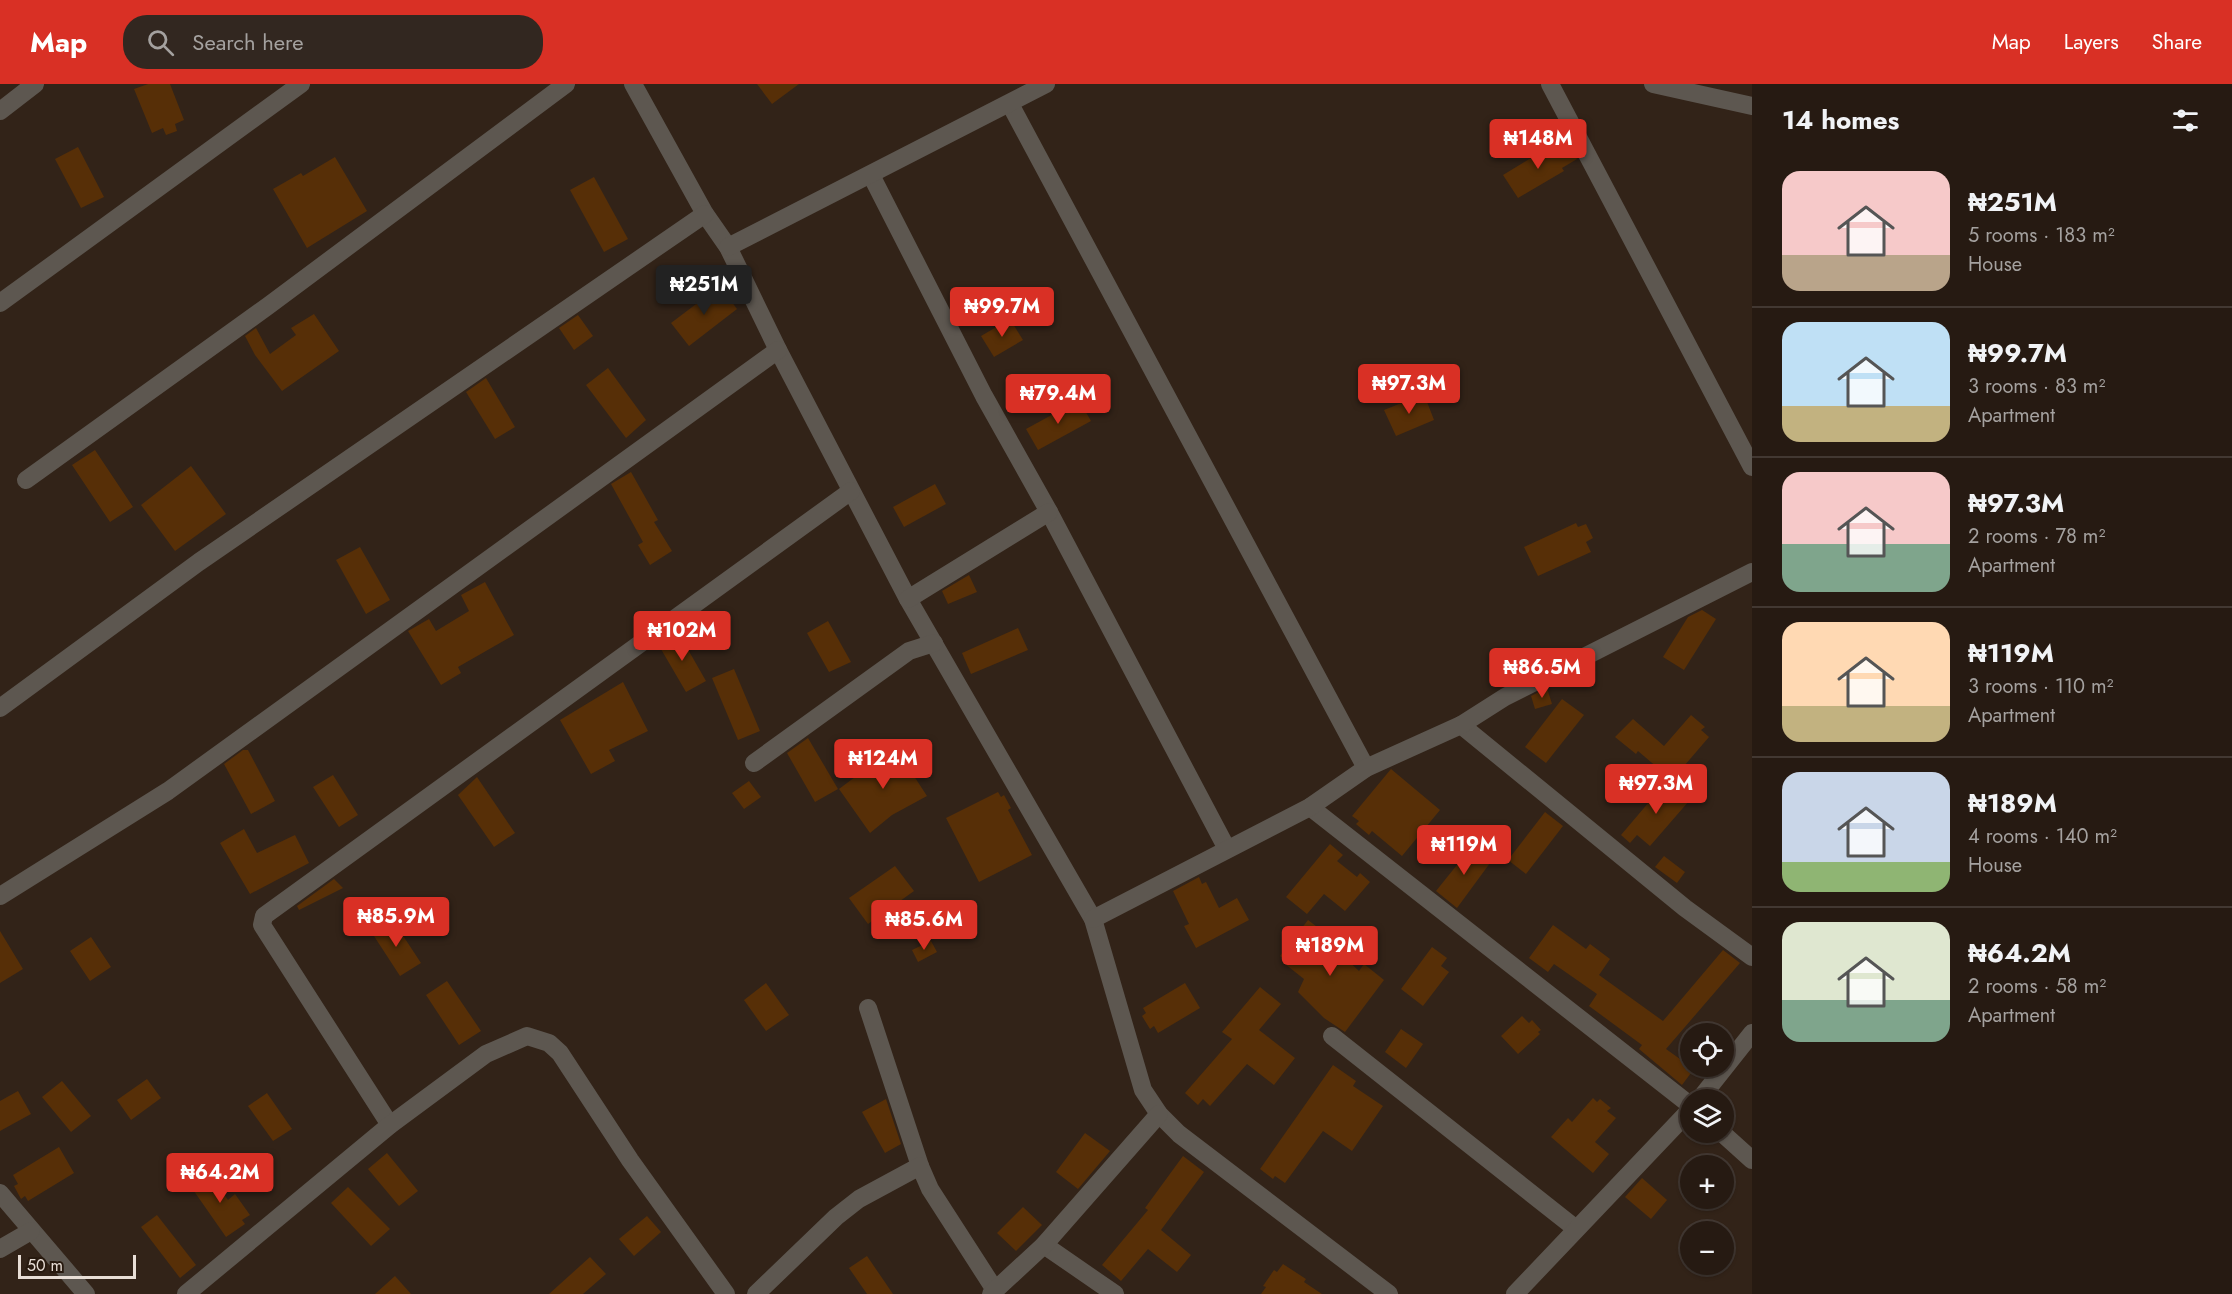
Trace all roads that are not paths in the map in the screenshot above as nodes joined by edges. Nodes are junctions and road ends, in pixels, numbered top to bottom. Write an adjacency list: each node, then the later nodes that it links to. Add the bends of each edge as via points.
1 (35, 84): 11 (street)
2 (301, 84): 15 (street)
3 (566, 84): 18 (street)
4 (633, 84): 13 (street)
5 (1046, 84): 9 (street)
6 (1550, 84): 17 (street)
7 (1653, 84): 8 (street)
8 (1725, 91): 10 (street)
9 (1010, 104): 12 (street); 27 (street)
10 (1752, 106)
11 (0, 111)
12 (871, 175): 14 (street); 20 (street, via 984,396)
13 (705, 214): 14 (street); 24 (street, via 199,562)
14 (728, 247): 16 (street)
15 (0, 303)
16 (778, 350): 19 (street); 30 (street, via 168,791)
17 (1752, 467)
18 (26, 480)
19 (852, 491): 22 (street); 40 (street, via 264,916 262,925)
20 (1049, 512): 22 (street); 29 (street)
21 (1752, 572): 25 (street, via 1505,696)
22 (908, 599): 23 (street)
23 (934, 643): 26 (street, via 909,651 866,679); 31 (street)
24 (0, 708)
25 (1461, 725): 27 (street); 32 (street, via 1685,908)
26 (754, 763)
27 (1366, 768): 28 (street)
28 (1310, 807): 29 (street); 37 (street)
29 (1227, 849): 31 (street)
30 (0, 896)
31 (1093, 919): 38 (street, via 1143,1090)
32 (1752, 957)
33 (868, 1008): 43 (street)
34 (1752, 1033): 36 (street)
35 (1332, 1036): 45 (street)
36 (1708, 1089)
37 (1680, 1097)
38 (1159, 1114): 47 (street); 55 (street, via 1198,1149)
39 (1680, 1120): 45 (street)
40 (390, 1125): 51 (street); 52 (street, via 486,1054 527,1036 549,1043 560,1053 630,1160)
41 (1733, 1143): 42 (street)
42 (1752, 1160)
43 (920, 1166): 49 (street); 53 (street, via 836,1216)
44 (0, 1193): 46 (street)
45 (1575, 1228): 56 (street)
46 (31, 1232): 48 (street); 50 (street)
47 (1044, 1245): 49 (street); 54 (street)
48 (0, 1249)
49 (993, 1292)
50 (86, 1294)
51 (186, 1294)
52 (726, 1294)
53 (756, 1294)
54 (1114, 1294)
55 (1389, 1294)
56 (1515, 1294)

